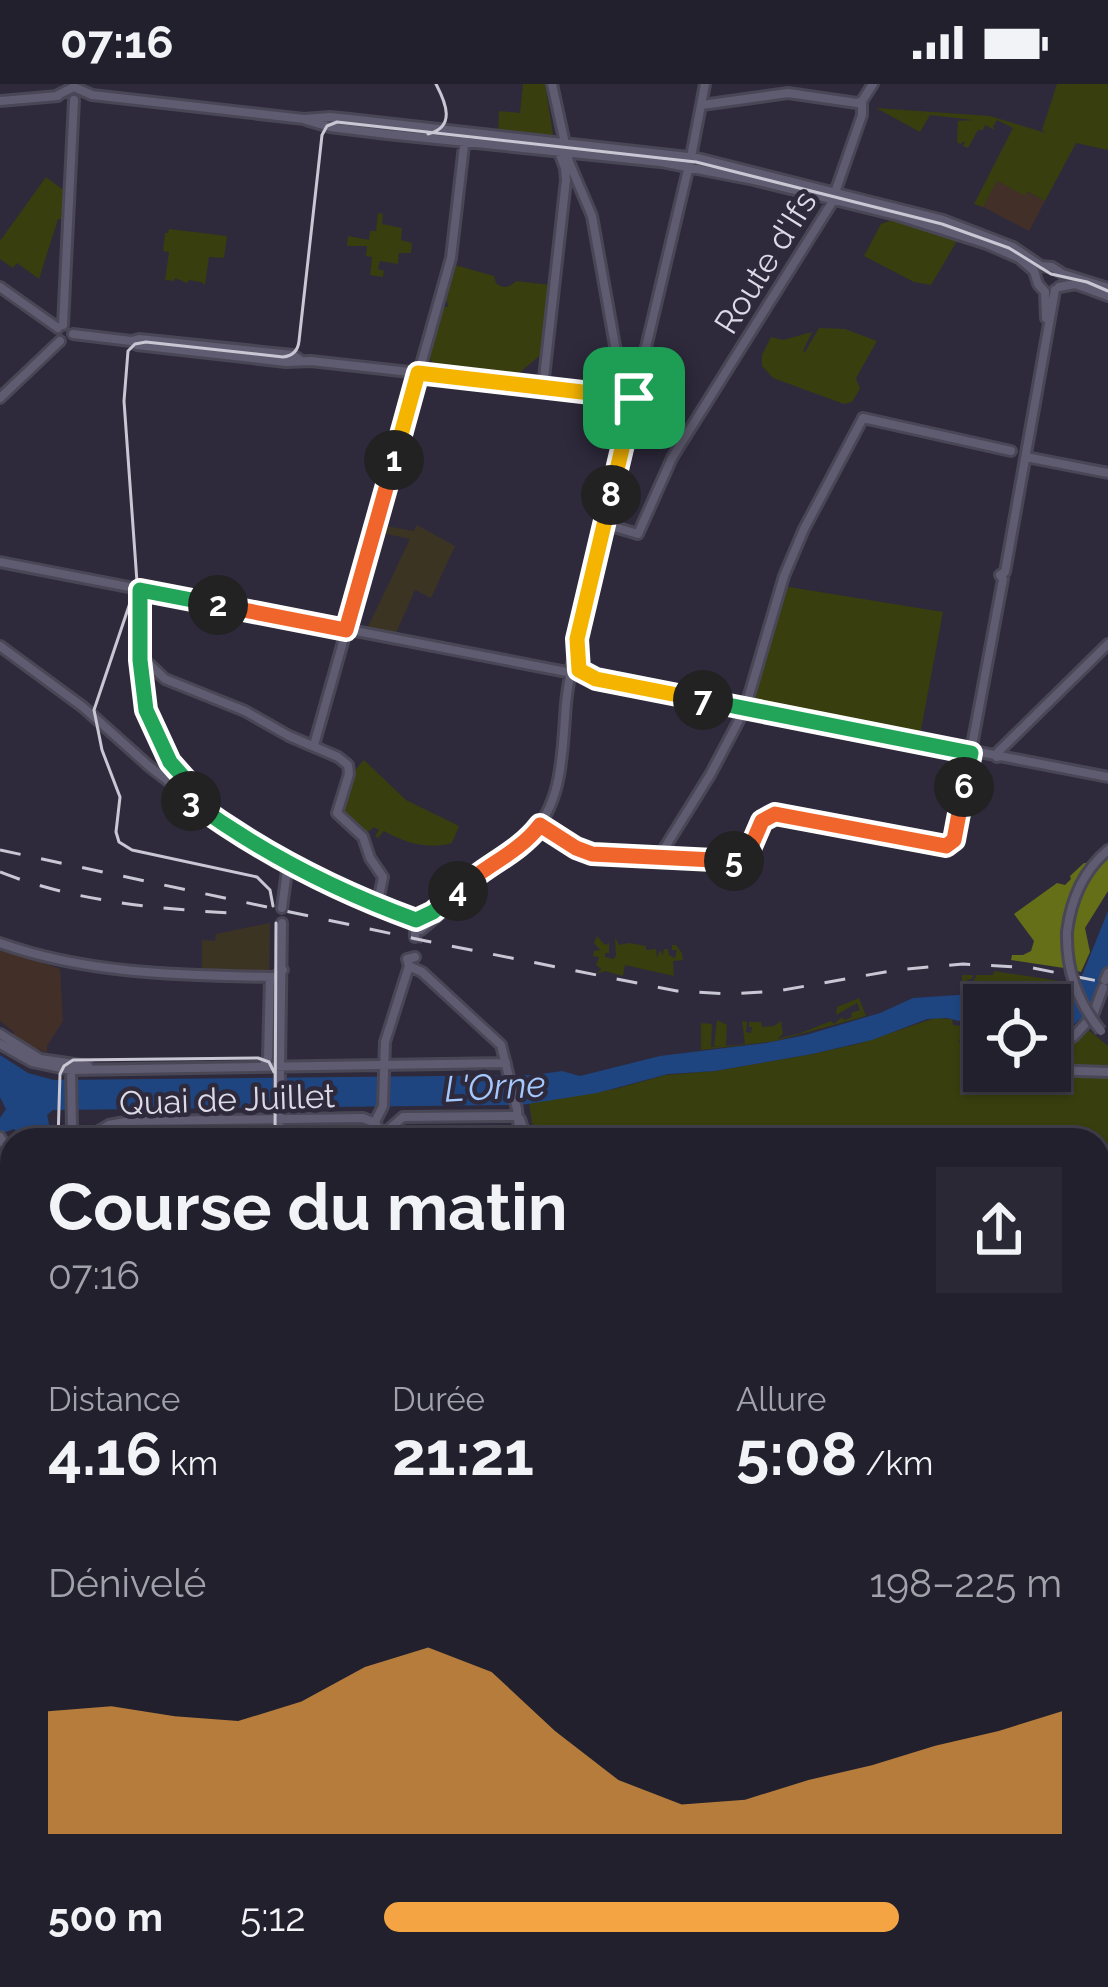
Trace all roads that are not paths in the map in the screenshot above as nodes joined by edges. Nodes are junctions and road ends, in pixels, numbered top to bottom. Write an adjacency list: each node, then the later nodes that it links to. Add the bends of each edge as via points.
1 (551, 84): 10 (main road)
2 (707, 84): 8 (main road); 11 (main road)
3 (873, 84): 7 (main road)
4 (788, 88): 7 (main road); 8 (main road)
5 (74, 93): 6 (main road); 9 (main road); 20 (main road)
6 (0, 101)
7 (862, 101): 12 (main road, Route d'Ifs)
8 (703, 105): 11 (main road)
9 (465, 137): 10 (main road); 24 (main road, via 451,258)
10 (562, 148): 11 (main road); 25 (main road, via 566,176); 26 (main road, via 592,216)
11 (689, 162): 12 (main road); 26 (main road)
12 (834, 197): 13 (main road, via 966,228); 15 (main road, via 1002,249); 30 (main road, Route d'Ifs, via 672,458 638,534)
13 (1046, 267): 14 (main road); 15 (main road)
14 (1058, 271): 17 (main road); 19 (main road)
15 (1036, 278): 18 (main road)
16 (0, 287): 20 (main road)
17 (1057, 288): 18 (main road); 19 (main road); 21 (main road)
18 (1044, 290): 21 (main road)
19 (1108, 292)
20 (60, 327): 22 (main road); 23 (main road)
21 (1048, 332): 28 (main road)
22 (73, 334): 23 (main road); 24 (main road)
23 (60, 341): 27 (main road)
24 (418, 373): 25 (main road); 33 (main road)
25 (543, 387): 26 (main road)
26 (629, 397): 30 (main road)
27 (0, 398)
28 (1020, 454): 29 (main road); 40 (main road, via 863,418 784,576); 42 (main road)
29 (1108, 472)
30 (604, 524): 34 (main road)
31 (0, 562): 32 (main road)
32 (140, 590): 33 (main road); 37 (main road)
33 (346, 630): 38 (main road); 41 (main road)
34 (577, 639): 38 (main road); 39 (main road, via 579,670)
35 (1108, 644): 43 (main road)
36 (0, 646): 45 (main road)
37 (140, 660): 41 (main road); 45 (main road, via 148,717 186,780)
38 (570, 674): 39 (main road); 46 (main road, via 557,788)
39 (596, 679): 40 (main road)
40 (745, 709): 42 (main road); 48 (main road)
41 (314, 746): 50 (main road, via 348,767 337,813 363,837 383,877)
42 (971, 753): 43 (main road); 48 (main road, via 954,840 946,846 777,814 762,821 738,861)
43 (997, 758): 44 (main road)
44 (1108, 780)
45 (182, 794): 49 (main road)
46 (540, 825): 48 (main road, via 590,853); 51 (main road)
47 (1108, 850): 58 (main road, bridge, via 1081,884 1067,932 1073,983)
48 (659, 857)
49 (288, 862): 50 (main road); 54 (main road)
50 (378, 897): 51 (main road)
51 (419, 931): 53 (main road)
52 (0, 943): 54 (main road, via 120,971)
53 (415, 964): 61 (main road); 63 (main road, via 387,1032)
54 (278, 976): 62 (main road); 66 (main road)
55 (1105, 980): 56 (main road)
56 (1104, 1002): 59 (main road)
57 (0, 1034): 64 (main road)
58 (1105, 1034)
59 (1071, 1038)
60 (0, 1044): 64 (main road)
61 (506, 1063): 63 (main road); 68 (main road)
62 (262, 1067): 64 (main road); 66 (main road)
63 (383, 1070): 66 (main road); 70 (main road)
64 (74, 1071): 71 (main road)
65 (1071, 1071): 67 (main road)
66 (279, 1072): 69 (main road)
67 (1108, 1072)
68 (515, 1115): 70 (main road, Quai de Juillet, via 404,1117); 74 (main road)
69 (279, 1120): 70 (main road, Quai de Juillet, via 363,1118); 72 (main road, Quai de Juillet); 73 (main road)
70 (386, 1126)
71 (72, 1128)
72 (101, 1128)
73 (279, 1128)
74 (519, 1128)

